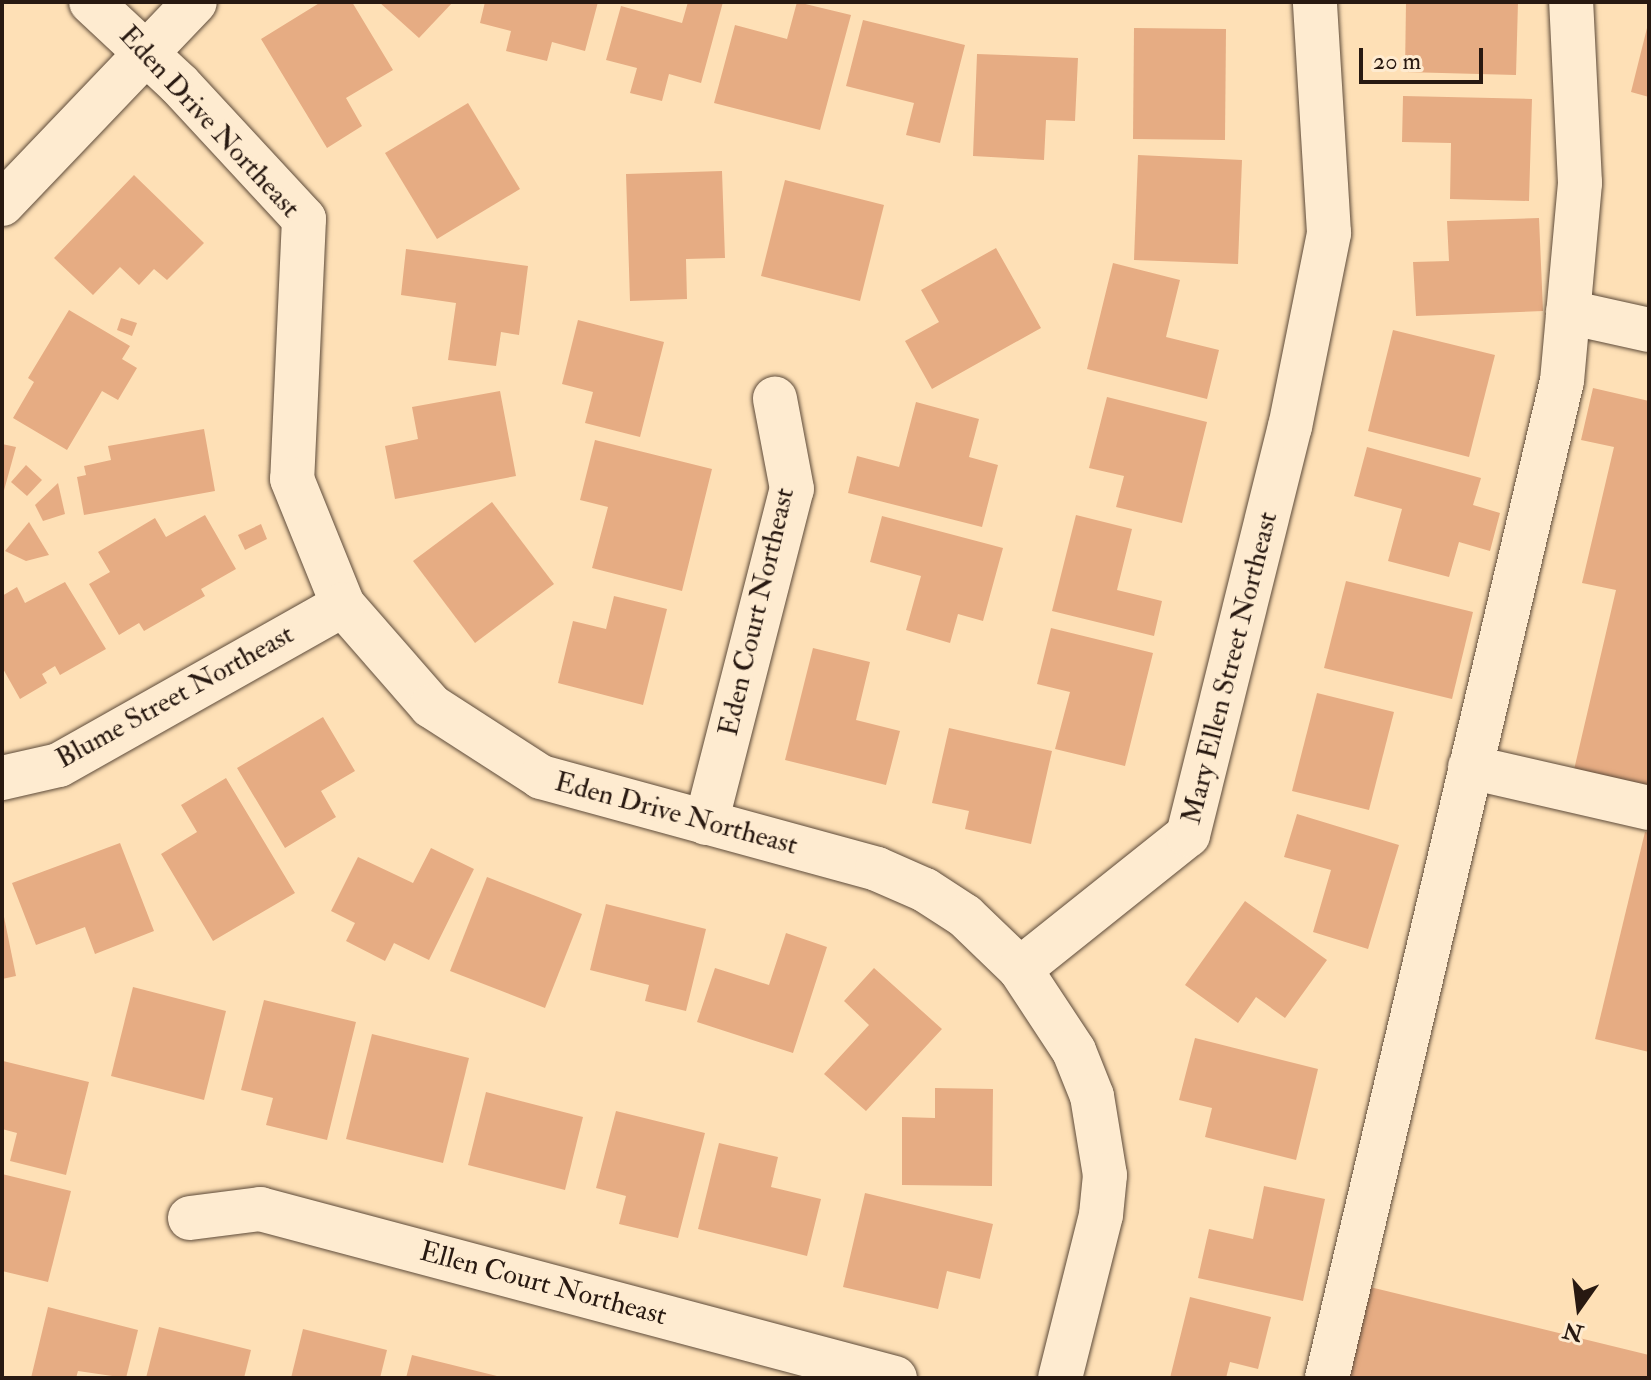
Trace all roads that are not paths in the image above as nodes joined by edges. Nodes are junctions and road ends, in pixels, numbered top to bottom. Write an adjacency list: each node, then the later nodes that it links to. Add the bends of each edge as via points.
1 (91, 2): 5 (street, Eden Drive Northeast)
2 (195, 2): 5 (street)
3 (1315, 2): 15 (street, Mary Ellen Street Northeast, via 1329,233 1283,458 1188,835)
4 (1571, 2): 7 (street, via 1580,183)
5 (146, 51): 6 (street); 10 (street, Eden Drive Northeast, via 304,219 292,479)
6 (2, 204)
7 (1568, 312): 8 (street); 11 (street, via 1562,381)
8 (1649, 330)
9 (775, 399): 14 (street, Eden Court Northeast, via 792,489)
10 (343, 605): 12 (street, Blume Street Northeast, via 59,765); 14 (street, Eden Drive Northeast, via 431,706 541,777)
11 (1470, 767): 13 (street); 19 (street)
12 (2, 778)
13 (1649, 808)
14 (706, 823): 15 (street, Eden Drive Northeast, via 877,869 925,890 965,916)
15 (1020, 969): 18 (street, via 1074,1051 1092,1096 1105,1175 1101,1215)
16 (190, 1218): 17 (street, Ellen Court Northeast, via 260,1209)
17 (895, 1378)
18 (1060, 1378)
19 (1327, 1378)

